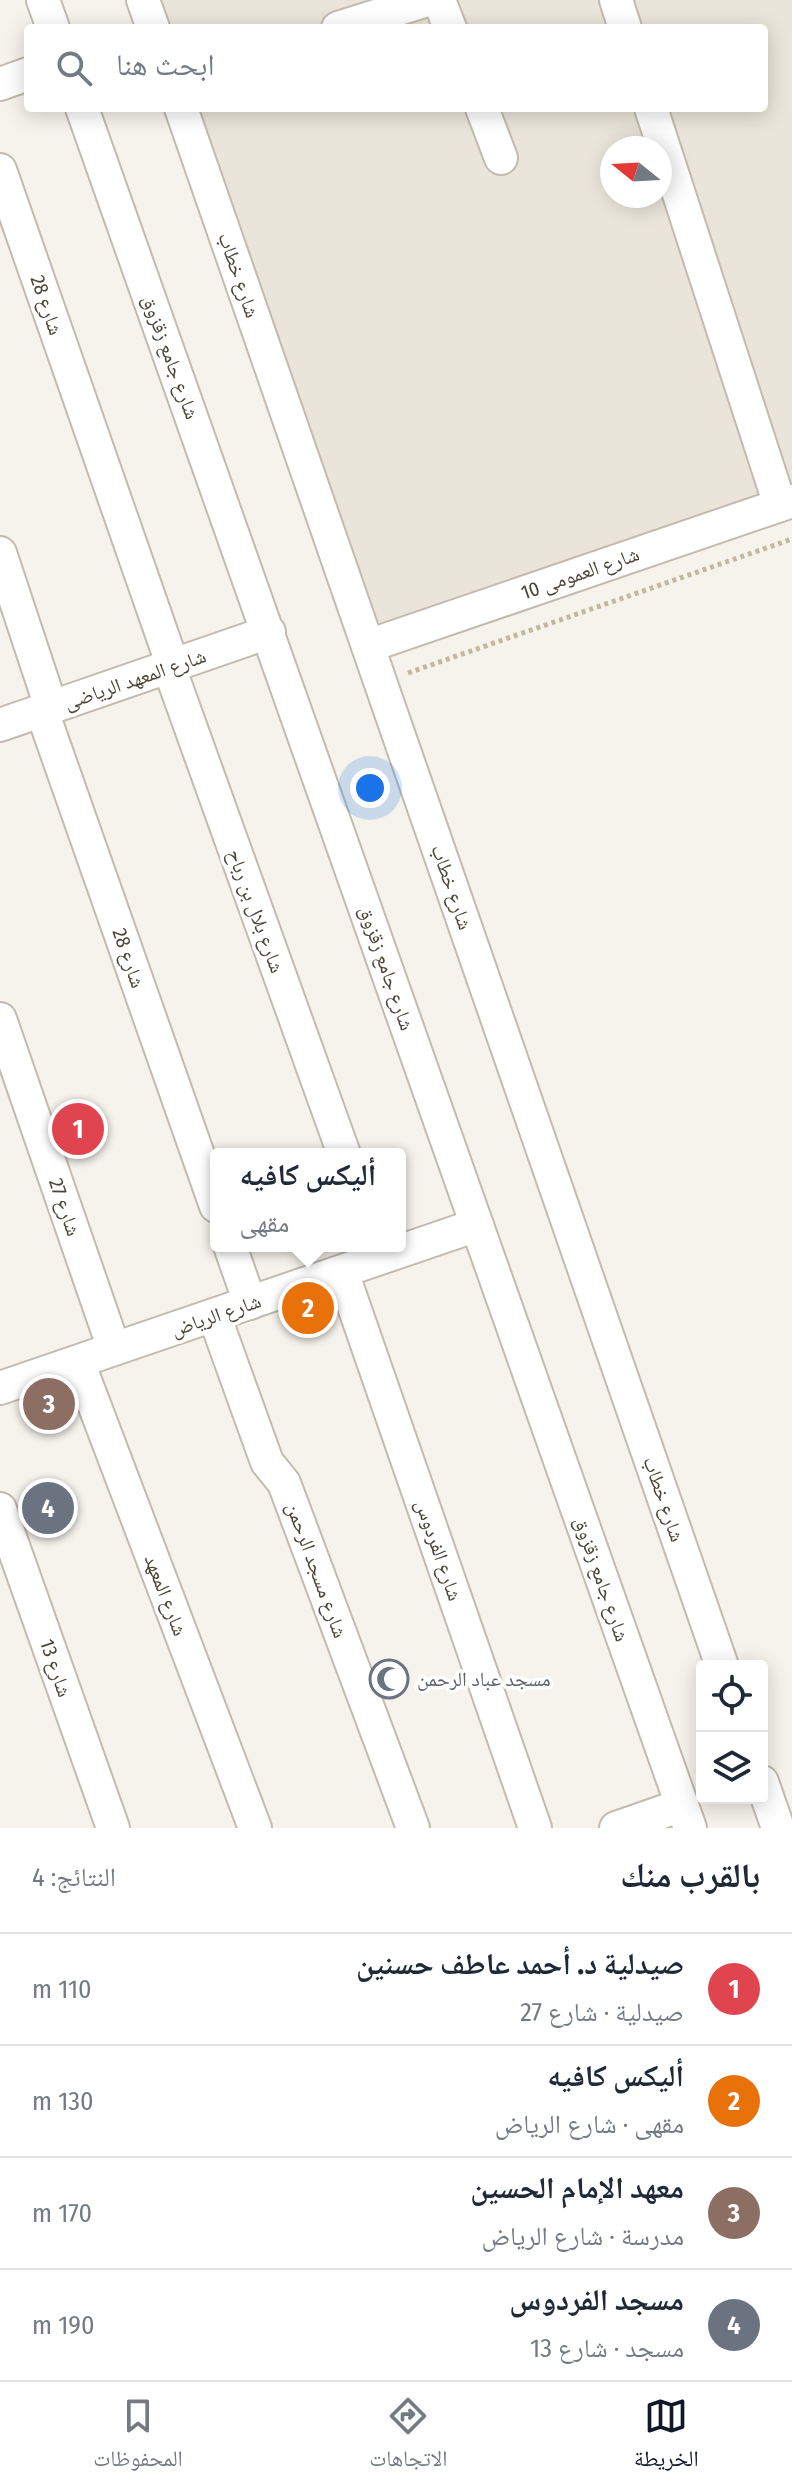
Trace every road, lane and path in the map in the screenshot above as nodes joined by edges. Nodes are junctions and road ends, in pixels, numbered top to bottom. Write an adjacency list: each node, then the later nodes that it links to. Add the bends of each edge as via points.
1 (43, 0): 7 (street)
2 (143, 0): 8 (street)
3 (427, 0): 6 (street)
4 (439, 0): 10 (street)
5 (616, 0): 11 (street)
6 (394, 5): 9 (street)
7 (52, 24)
8 (152, 24)
9 (348, 24)
10 (448, 24)
11 (624, 24)
12 (24, 75): 13 (street)
13 (0, 84)
14 (83, 112): 23 (street, شارع جامع زقزوق)
15 (182, 112): 24 (street, شارع خطاب)
16 (484, 112): 18 (street)
17 (652, 112): 20 (street)
18 (501, 158)
19 (0, 170): 25 (street, شارع 28)
20 (786, 503): 24 (street, شارع العمومى 10)
21 (792, 539): 26 (path)
22 (0, 553): 27 (street, شارع 28)
23 (269, 632): 25 (street, شارع المعهد الرياضى); 32 (street, شارع جامع زقزوق)
24 (368, 646): 26 (street, شارع خطاب)
25 (171, 666): 27 (street, شارع المعهد الرياضى); 30 (street, شارع بلال بن رباح)
26 (380, 682): 43 (street, شارع خطاب)
27 (47, 709): 28 (street, شارع المعهد الرياضى); 31 (street, شارع 28)
28 (0, 725)
29 (0, 1019): 39 (street, شارع 27)
30 (342, 1148)
31 (210, 1188)
32 (477, 1225): 33 (street, شارع الرياض); 45 (street, شارع جامع زقزوق)
33 (406, 1245)
34 (232, 1252): 37 (street)
35 (379, 1252): 36 (street, شارع الرياض)
36 (342, 1272): 37 (street, شارع الرياض); 49 (street, شارع الفردوس)
37 (250, 1303): 38 (street, شارع الرياض)
38 (214, 1315): 39 (street, شارع الرياض); 48 (street, شارع مسجد الرحمن, via 267,1462 284,1483)
39 (114, 1349): 40 (street, شارع الرياض)
40 (78, 1362): 41 (street, شارع الرياض); 47 (street, شارع المعهد)
41 (0, 1388)
42 (0, 1509): 46 (street, شارع 13)
43 (720, 1660)
44 (768, 1799): 51 (street)
45 (686, 1817): 50 (street)
46 (113, 1828)
47 (255, 1828)
48 (413, 1828)
49 (535, 1828)
50 (616, 1828)
51 (778, 1828)

